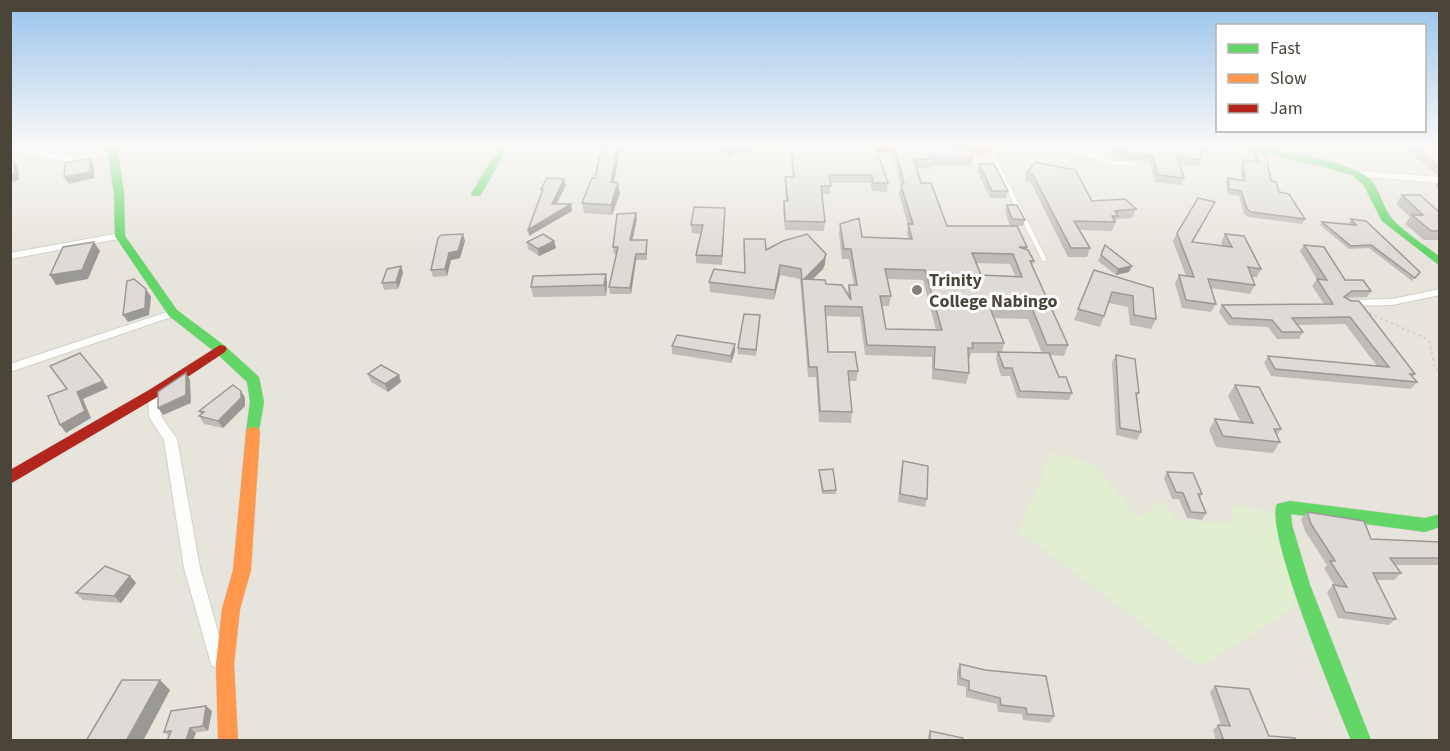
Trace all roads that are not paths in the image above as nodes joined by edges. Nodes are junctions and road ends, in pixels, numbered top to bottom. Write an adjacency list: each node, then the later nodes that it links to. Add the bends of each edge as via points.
1 (117, 181): 6 (street)
2 (484, 181): 5 (street)
3 (1005, 181): 8 (lane)
4 (1365, 181): 9 (street, via 1386,219)
5 (476, 194)
6 (120, 236): 7 (street); 12 (street)
7 (10, 256)
8 (1044, 259)
9 (1440, 263)
10 (1440, 292): 11 (street, via 1392,302)
11 (1347, 303)
12 (173, 313): 13 (street); 14 (street)
13 (220, 349): 15 (street); 18 (street, via 254,380 257,402 242,570 231,609 225,664)
14 (10, 368)
15 (154, 393): 16 (street); 18 (street, via 155,417 170,439 192,568)
16 (10, 478)
17 (1440, 520): 20 (street, via 1425,525 1283,509 1289,544 1316,628)
18 (227, 696): 19 (street)
19 (228, 741)
20 (1361, 741)

